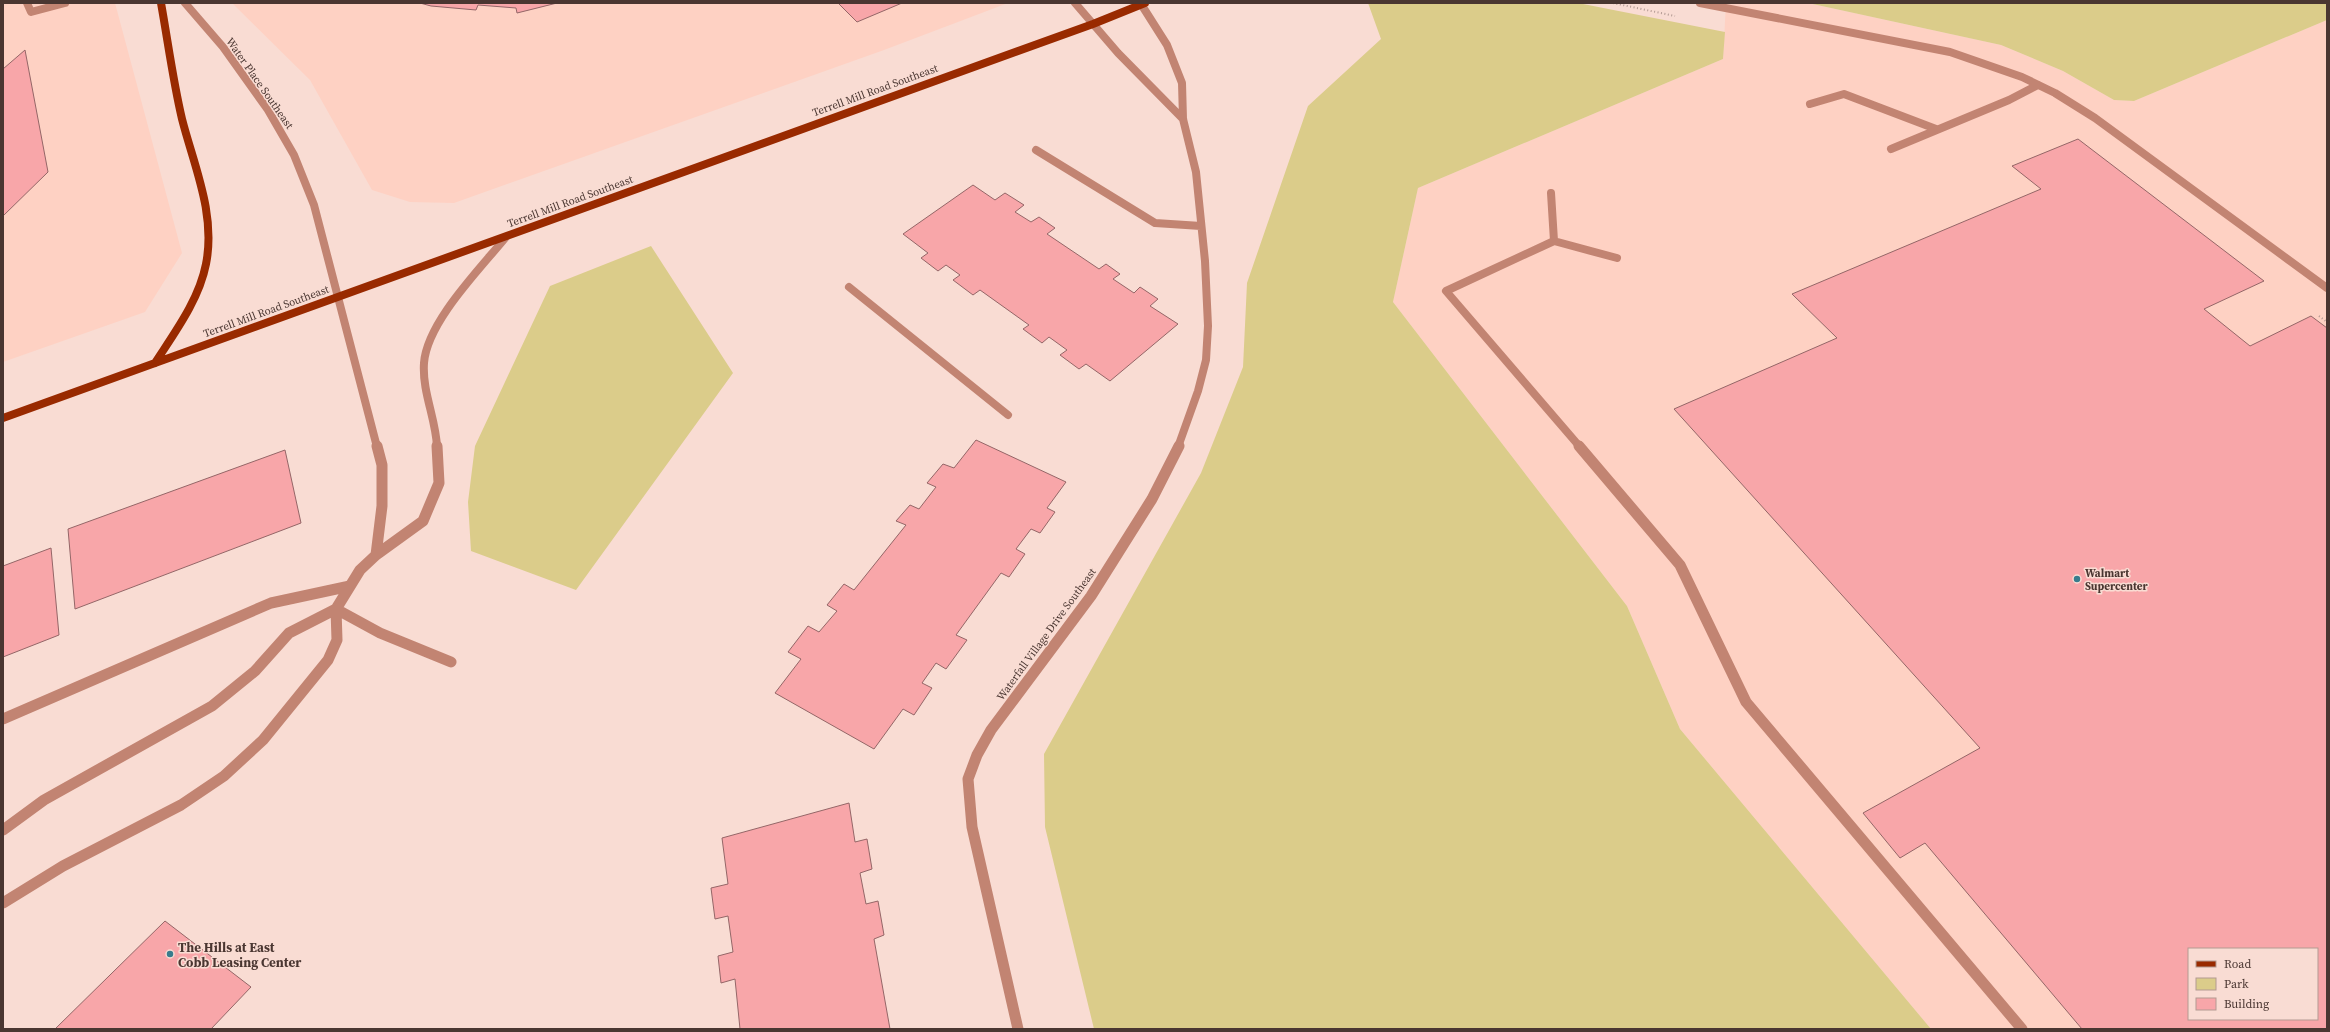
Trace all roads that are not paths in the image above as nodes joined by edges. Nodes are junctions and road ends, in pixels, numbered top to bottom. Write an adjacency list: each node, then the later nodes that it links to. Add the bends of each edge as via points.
1 (27, 3): 2 (street, via 31,12)
2 (65, 3)
3 (161, 3): 23 (main road, via 178,102 205,204 209,245 199,285)
4 (185, 3): 22 (street, Water Place Southeast, via 223,47 268,110 294,155 314,205)
5 (1074, 3): 8 (street)
6 (1700, 3): 9 (street, via 1950,52)
7 (1143, 4): 8 (main road, Terrell Mill Road Southeast); 11 (street, Waterfall Village Drive Southeast, via 1167,45 1182,82)
8 (1093, 24): 11 (street); 17 (main road, Terrell Mill Road Southeast)
9 (2038, 85): 12 (street, via 2009,100); 21 (street, via 2095,118)
10 (1810, 104): 12 (street, via 1844,94)
11 (1183, 119): 16 (street, Waterfall Village Drive Southeast, via 1196,172)
12 (1936, 129): 13 (street)
13 (1891, 149)
14 (1036, 150): 16 (street, via 1154,223)
15 (1551, 193): 18 (street)
16 (1201, 226): 33 (street, Waterfall Village Drive Southeast, via 1208,326 1206,360 1181,442 1152,499 1091,596 991,730 977,755 968,779 972,827)
17 (506, 237): 22 (main road, Terrell Mill Road Southeast); 26 (street, via 446,311 427,347 424,363 425,385 437,442 440,483 423,521)
18 (1554, 241): 19 (street); 34 (street, via 1446,291 1680,565 1746,702)
19 (1617, 258)
20 (849, 287): 24 (street)
21 (2327, 288)
22 (339, 297): 23 (main road, Terrell Mill Road Southeast); 26 (street, Water Place Southeast, via 382,465 382,506)
23 (155, 363): 25 (main road, Terrell Mill Road Southeast)
24 (1008, 415)
25 (3, 418)
26 (376, 555): 27 (street, via 360,570)
27 (350, 586): 28 (street); 30 (street, via 271,603)
28 (336, 608): 29 (street, via 380,633); 31 (street, via 289,633 255,671 212,706 44,800); 32 (street, via 337,640 328,660 263,740 224,776 181,804 63,866)
29 (451, 662)
30 (3, 719)
31 (3, 830)
32 (3, 903)
33 (1018, 1029)
34 (2022, 1029)

